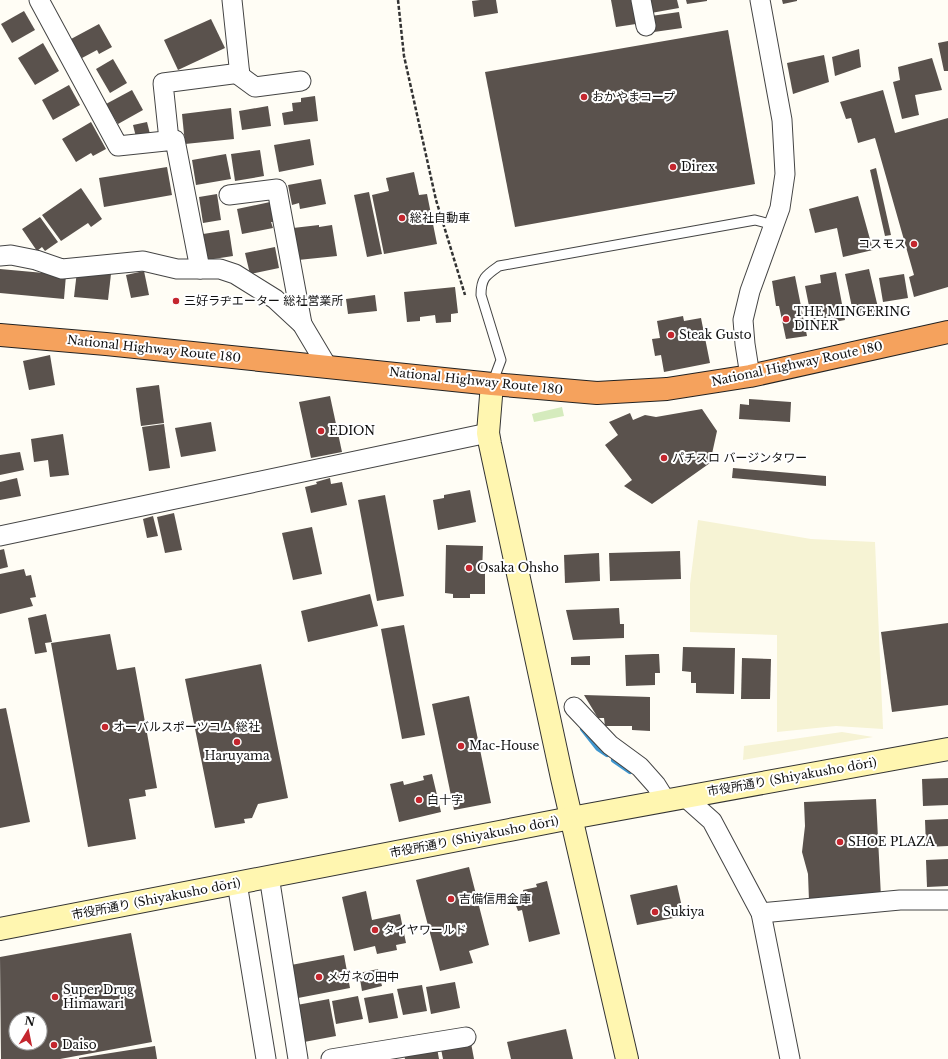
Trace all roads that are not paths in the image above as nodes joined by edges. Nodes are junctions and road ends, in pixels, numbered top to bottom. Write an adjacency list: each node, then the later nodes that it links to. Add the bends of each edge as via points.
1 (39, 0): 8 (street, via 118,146)
2 (232, 0): 6 (street)
3 (641, 0): 5 (street)
4 (760, 0): 10 (street, via 782,120 785,174 780,208)
5 (646, 26)
6 (240, 73): 7 (street, via 240,76 255,87); 8 (street, via 163,83)
7 (300, 81)
8 (169, 140): 12 (street, via 175,140)
9 (229, 195): 13 (street, via 277,189)
10 (774, 225): 17 (street, via 750,291 743,320); 18 (lane, via 755,220 499,266 485,276 481,290 501,360)
11 (0, 256): 12 (street, via 23,257 62,269 143,261 177,269)
12 (200, 269): 13 (street, via 220,269 235,274 275,299)
13 (302, 324): 16 (street)
14 (948, 332): 17 (highway, National Highway Route 180)
15 (0, 336): 16 (highway, National Highway Route 180)
16 (327, 366): 18 (highway, National Highway Route 180)
17 (750, 376): 18 (highway, National Highway Route 180, via 667,389 597,393)
18 (492, 384): 19 (street)
19 (488, 433): 20 (street); 24 (street)
20 (0, 536)
21 (574, 707): 23 (street, via 610,745)
22 (948, 749): 23 (street, 市役所通り (Shiyakusho dōri))
23 (676, 799): 24 (street, 市役所通り (Shiyakusho dōri)); 28 (street, via 712,821)
24 (571, 818): 25 (street, 市役所通り (Shiyakusho dōri)); 34 (street)
25 (269, 876): 26 (street, 市役所通り (Shiyakusho dōri)); 32 (street)
26 (237, 883): 29 (street, 市役所通り (Shiyakusho dōri)); 31 (street)
27 (948, 900): 28 (street, via 900,900)
28 (761, 913): 35 (street)
29 (0, 929)
30 (466, 1037): 33 (street)
31 (266, 1059)
32 (298, 1059)
33 (331, 1059)
34 (627, 1059)
35 (790, 1059)

